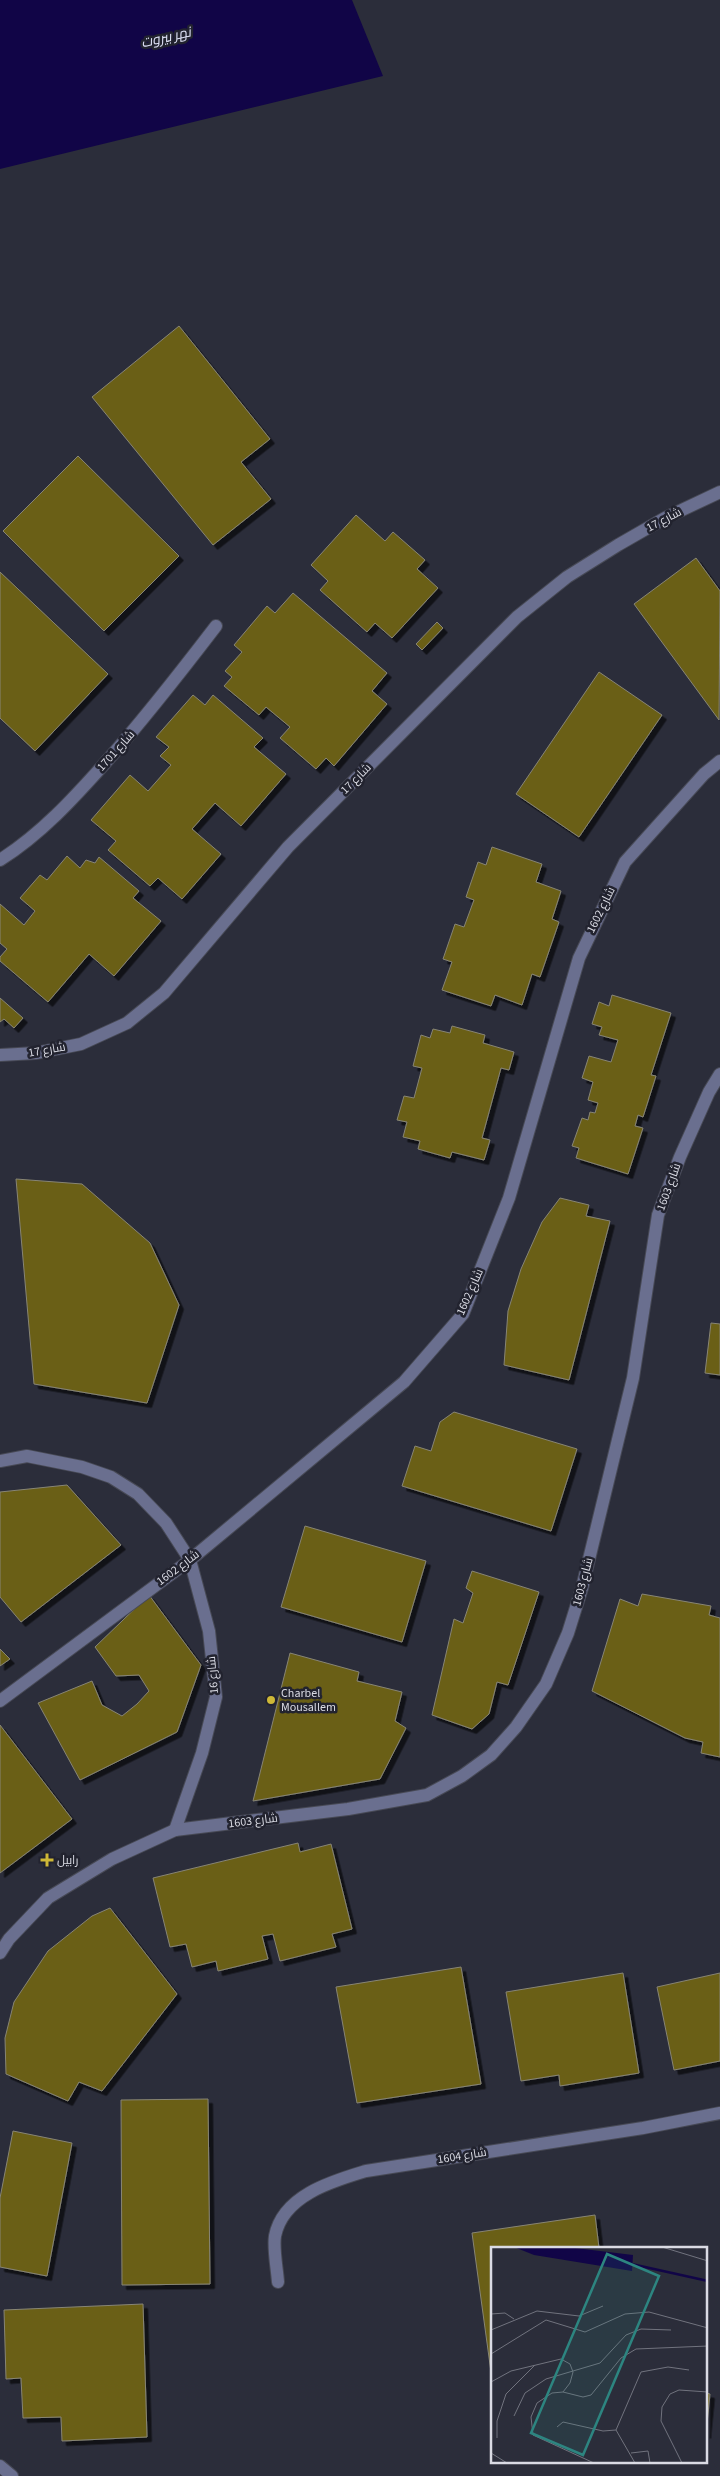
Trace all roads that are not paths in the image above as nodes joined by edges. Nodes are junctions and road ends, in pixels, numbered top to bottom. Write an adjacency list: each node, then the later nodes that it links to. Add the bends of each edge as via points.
1 (720, 492): 5 (street, شارع 17, via 618,545 567,577 517,617 288,847 164,993 127,1023 81,1044 36,1053)
2 (216, 626): 4 (street, شارع 1701, via 151,711 75,797 27,842)
3 (720, 761): 8 (street, شارع 1602, via 704,774 625,862 579,958 509,1198 463,1314 404,1382)
4 (0, 860)
5 (0, 1055)
6 (720, 1074): 10 (street, شارع 1603, via 683,1149 658,1215 633,1378 568,1633 546,1684 516,1727 491,1755 462,1776 426,1795 348,1809)
7 (0, 1461): 8 (street, شارع 16, via 27,1456 82,1467 111,1477 138,1494 166,1523)
8 (190, 1560): 9 (street, شارع 1602); 10 (street, شارع 16, via 209,1631 216,1697 202,1753)
9 (0, 1701)
10 (175, 1830): 11 (street, via 112,1859 48,1898)
11 (0, 1953)
12 (720, 2113): 13 (street, شارع 1604, via 366,2171 326,2184 300,2199 285,2214 275,2236)
13 (278, 2282)
14 (0, 2466): 15 (street)
15 (12, 2476)

